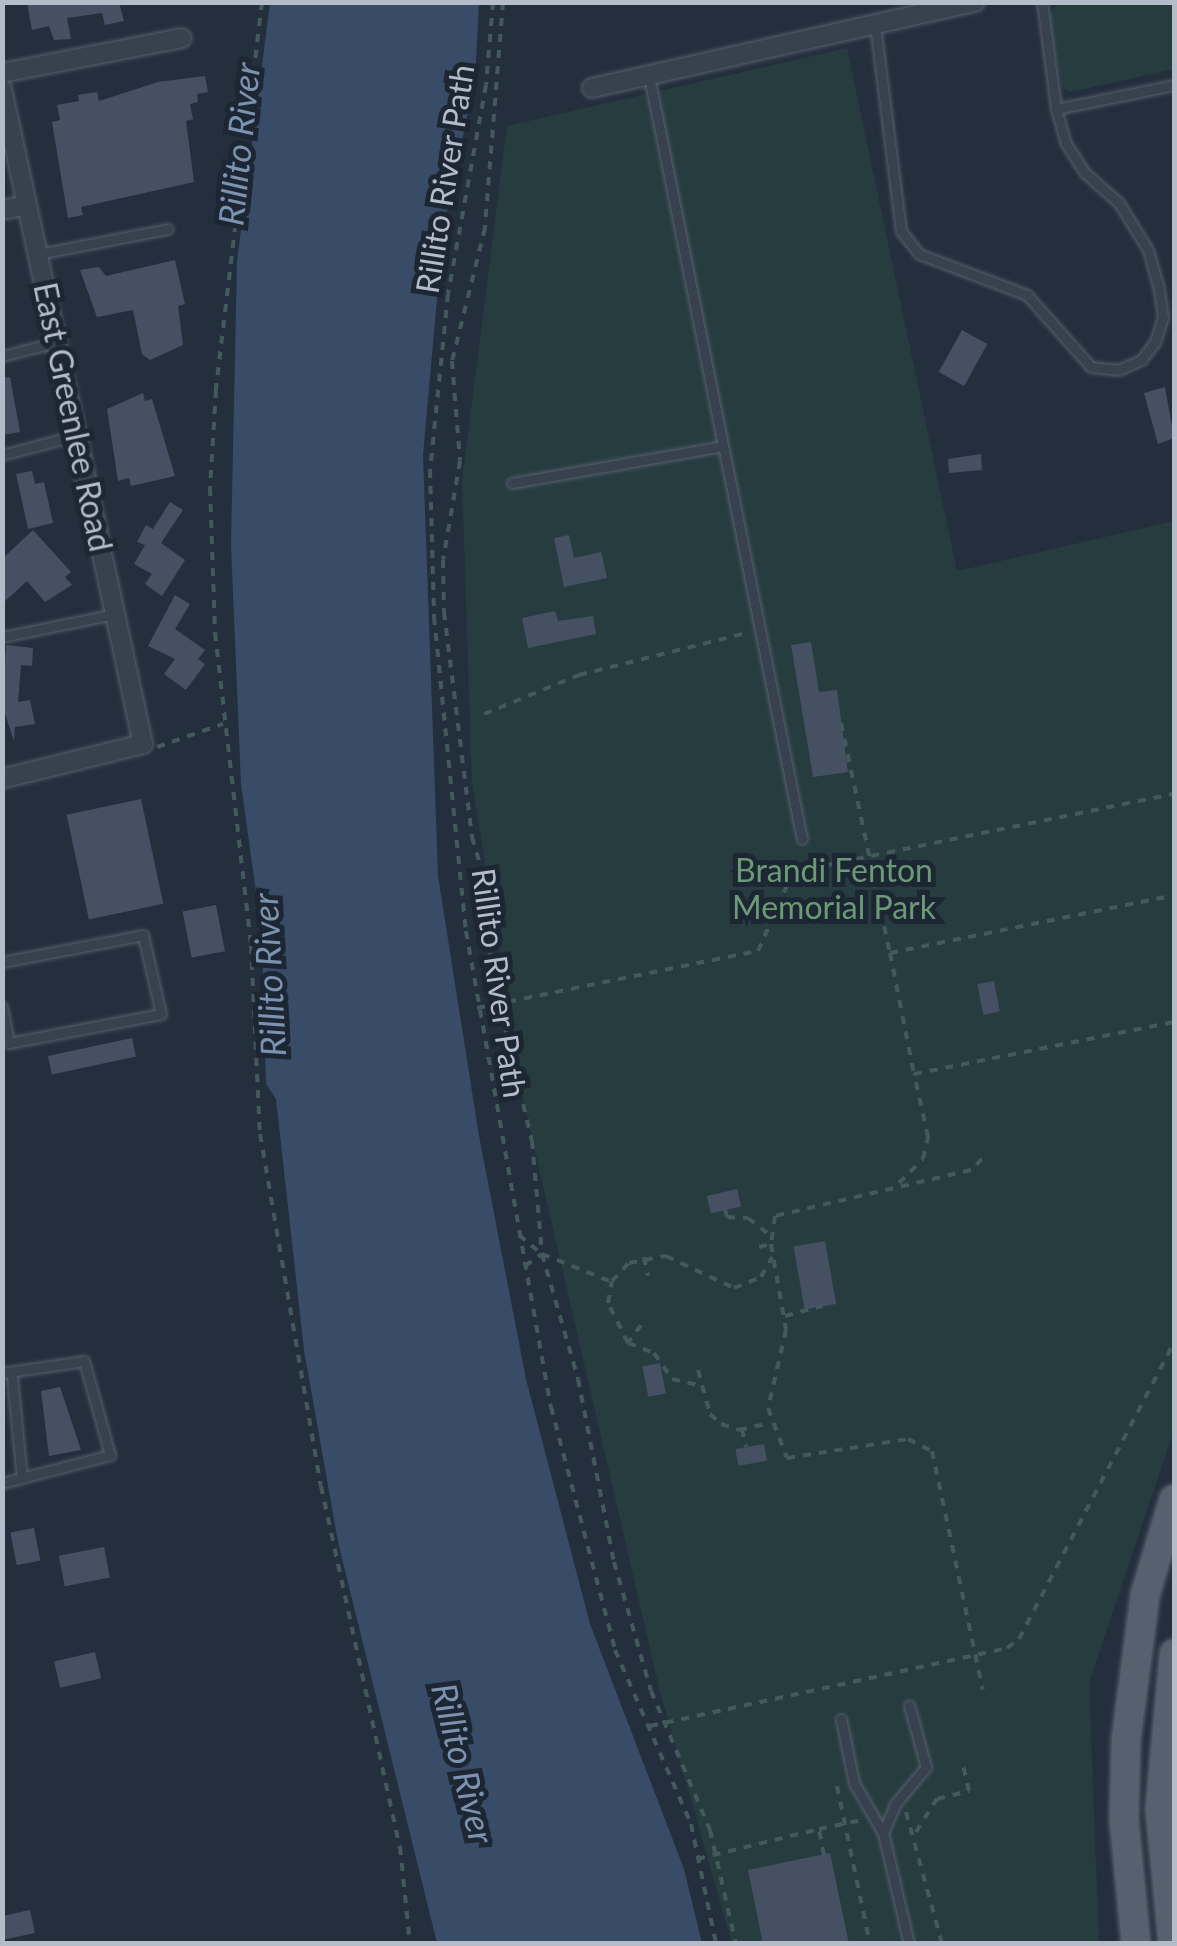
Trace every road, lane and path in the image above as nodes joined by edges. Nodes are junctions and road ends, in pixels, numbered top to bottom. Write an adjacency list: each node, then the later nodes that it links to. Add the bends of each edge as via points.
1 (262, 2): 29 (path, via 211,468)
2 (493, 2): 39 (path, Rillito River Path, via 486,85 456,235 430,470 445,751)
3 (504, 2): 38 (path, via 485,228 452,361 460,461 443,560 472,837 488,882 490,964)
4 (975, 2): 6 (street)
5 (1042, 2): 13 (lane)
6 (874, 25): 9 (street); 13 (lane, via 901,231 919,254 1027,295 1091,367 1118,370 1141,360 1155,342 1163,318 1159,290 1148,250 1119,203 1085,173 1066,144)
7 (182, 38): 8 (street)
8 (2, 73)
9 (649, 76): 11 (street); 21 (lane)
10 (1174, 85): 13 (lane)
11 (592, 88)
12 (2, 89): 14 (street, East Greenlee Road)
13 (1056, 109)
14 (27, 205): 15 (street); 17 (street, East Greenlee Road)
15 (2, 210)
16 (168, 228): 17 (lane)
17 (38, 254): 18 (street, East Greenlee Road)
18 (57, 342): 19 (lane); 20 (street, East Greenlee Road)
19 (2, 356)
20 (76, 435): 22 (lane); 24 (street, East Greenlee Road)
21 (723, 446): 23 (lane); 25 (lane)
22 (2, 455)
23 (512, 483)
24 (115, 614): 26 (lane); 30 (street, East Greenlee Road)
25 (760, 629): 27 (path, via 579,675); 33 (lane)
26 (2, 637)
27 (484, 714)
28 (841, 723): 34 (path)
29 (223, 724): 30 (path, via 181,743); 84 (path, via 250,946 260,1134 273,1179 320,1486 400,1847)
30 (143, 744): 31 (street)
31 (2, 778)
32 (1174, 794): 34 (path)
33 (802, 840)
34 (870, 856): 36 (path); 38 (path, via 792,872 758,951)
35 (1174, 895): 36 (path)
36 (890, 954): 42 (path)
37 (2, 962): 40 (lane, via 143,935 161,1014 8,1044)
38 (501, 1004): 39 (path); 51 (path, via 532,1141)
39 (477, 1008): 46 (path, Rillito River Path)
40 (3, 1014)
41 (1174, 1022): 42 (path)
42 (914, 1074): 44 (path, via 928,1137 924,1159)
43 (982, 1159): 44 (path, via 971,1170)
44 (895, 1186): 47 (path, via 785,1209 775,1216)
45 (725, 1210): 47 (path, via 726,1217 748,1218)
46 (517, 1233): 51 (path); 53 (path, Rillito River Path)
47 (771, 1236): 48 (path)
48 (771, 1244): 49 (path); 50 (path)
49 (759, 1247)
50 (773, 1252): 52 (path, via 761,1277 734,1288 666,1256); 57 (path)
51 (542, 1254): 53 (path); 55 (path); 75 (path, via 578,1379 605,1530)
52 (644, 1257): 54 (path); 55 (path)
53 (524, 1267): 76 (path, Rillito River Path, via 595,1581 615,1650)
54 (648, 1276)
55 (612, 1282): 59 (path, via 612,1321)
56 (823, 1306): 57 (path)
57 (786, 1316): 64 (path, via 770,1380)
58 (640, 1325): 59 (path)
59 (628, 1343): 63 (path, via 654,1353 672,1380)
60 (1174, 1343): 71 (path, via 1019,1639)
61 (698, 1370): 63 (path)
62 (7, 1374): 67 (lane); 67 (lane, via 84,1360 110,1454)
63 (702, 1386): 65 (path, via 710,1414)
64 (770, 1424): 65 (path); 71 (path, via 787,1458 799,1461 908,1438 932,1451)
65 (742, 1429): 66 (path)
66 (746, 1447)
67 (22, 1479): 68 (lane)
68 (2, 1482)
69 (1174, 1500): 89 (main road, via 1145,1595 1126,1740 1124,1818)
70 (1174, 1654): 90 (main road, via 1160,1809)
71 (976, 1658): 72 (path); 75 (path)
72 (982, 1690)
73 (909, 1705): 81 (lane, via 926,1767 896,1803)
74 (841, 1719): 81 (lane, via 854,1783)
75 (664, 1721): 76 (path); 82 (path)
76 (650, 1726): 83 (path, Rillito River Path, via 691,1824)
77 (962, 1760): 80 (path, via 969,1791 937,1799)
78 (837, 1786): 87 (path)
79 (818, 1829): 82 (path)
80 (916, 1832)
81 (883, 1834): 88 (lane)
82 (716, 1853): 83 (path); 86 (path)
83 (696, 1860): 85 (path, Rillito River Path)
84 (410, 1944)
85 (716, 1944)
86 (736, 1944)
87 (870, 1944)
88 (908, 1944)
89 (1136, 1944)
90 (1173, 1944)

